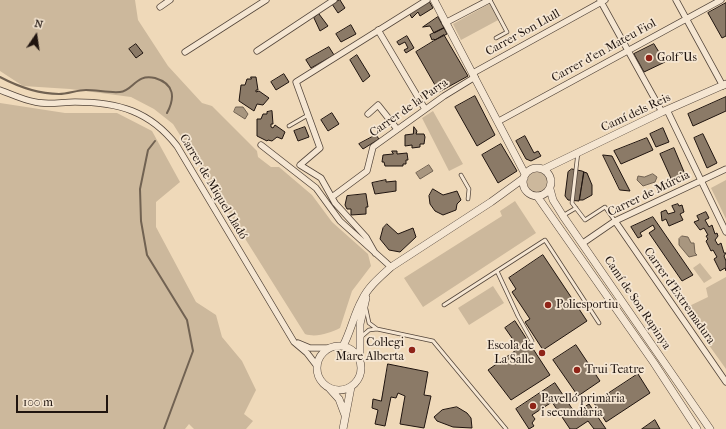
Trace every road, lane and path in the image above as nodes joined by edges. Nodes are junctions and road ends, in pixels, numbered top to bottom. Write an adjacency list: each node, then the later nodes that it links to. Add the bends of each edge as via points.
1 (170, 0): 10 (street)
2 (266, 0): 17 (street)
3 (334, 0): 16 (street)
4 (427, 0): 13 (street)
5 (434, 0): 12 (street)
6 (489, 0): 12 (street); 14 (lane, via 507,32)
7 (676, 0): 11 (street)
8 (721, 0): 11 (street, Carrer d'en Mateu Fiol)
9 (602, 1): 15 (street); 18 (street, Carrer Son Llull)
10 (160, 7)
11 (686, 19): 15 (street, Carrer d'en Mateu Fiol); 19 (street)
12 (445, 23): 18 (street)
13 (378, 30): 21 (street); 24 (street, via 296,82)
14 (496, 38)
15 (627, 50): 22 (street); 25 (street, Carrer d'en Mateu Fiol)
16 (257, 51)
17 (185, 52)
18 (474, 75): 21 (street, Carrer de la Parra); 25 (street)
19 (724, 85): 22 (street, Camí dels Reis)
20 (0, 90): 60 (street, Carrer de Miquel Lladó, via 36,103 86,102 124,107 154,122 165,131 177,146)
21 (425, 109): 27 (street, Carrer de la Parra)
22 (665, 111): 29 (street, Camí dels Reis); 38 (street)
23 (368, 114): 27 (street, via 378,105)
24 (308, 115): 26 (lane); 43 (street, via 320,148 300,165 321,178)
25 (499, 122): 30 (street)
26 (289, 126)
27 (397, 129): 43 (street, Carrer de la Parra, via 373,147 367,171)
28 (261, 145): 50 (street, via 316,188 340,221)
29 (578, 152): 31 (street, Camí dels Reis); 45 (lane, via 572,203)
30 (520, 161): 32 (street); 36 (street)
31 (557, 164): 33 (street, Camí dels Reis); 37 (street)
32 (534, 168): 33 (street); 36 (street)
33 (544, 169): 37 (street)
34 (726, 169): 38 (street, Carrer de Múrcia)
35 (461, 175): 44 (lane, via 469,189)
36 (524, 176): 39 (street); 41 (street)
37 (551, 177): 40 (street)
38 (701, 181): 47 (street, Carrer de Múrcia); 48 (street)
39 (513, 186): 41 (street); 51 (street)
40 (550, 189): 42 (street, via 544,195); 46 (street, Camí de Son Rapinya, via 553,200)
41 (526, 191): 42 (street)
42 (537, 196): 71 (street, Camí de Son Rapinya)
43 (332, 197): 50 (street, via 334,203 366,237)
44 (468, 199)
45 (576, 208): 46 (lane); 47 (lane, via 585,220 605,206)
46 (563, 216): 49 (street, Camí de Son Rapinya)
47 (615, 222): 49 (street, Carrer de Múrcia); 65 (street, Carrer d'Extremadura)
48 (726, 232)
49 (583, 243): 72 (street, Camí de Son Rapinya)
50 (375, 253): 51 (street)
51 (391, 267): 53 (street)
52 (496, 271): 55 (lane); 56 (lane, via 545,240); 59 (lane)
53 (370, 288): 54 (street); 61 (street, via 362,299)
54 (365, 302): 57 (lane, via 369,323); 58 (street)
55 (444, 305)
56 (599, 323)
57 (377, 329): 58 (lane, via 369,330); 70 (lane, via 432,341)
58 (359, 341): 63 (street)
59 (532, 341)
60 (294, 342): 62 (street, via 310,348); 64 (street, Carrer de Miquel Lladó)
61 (343, 346): 62 (street); 63 (street, via 356,353)
62 (328, 348): 64 (street, via 318,359)
63 (360, 359): 66 (street, via 361,375)
64 (317, 366): 67 (street, via 320,379)
65 (726, 382)
66 (351, 387): 67 (street, via 344,390); 68 (street)
67 (330, 389): 68 (street, via 339,399)
68 (346, 417): 69 (street)
69 (343, 429)
70 (506, 429)
71 (697, 429)
72 (710, 429)

